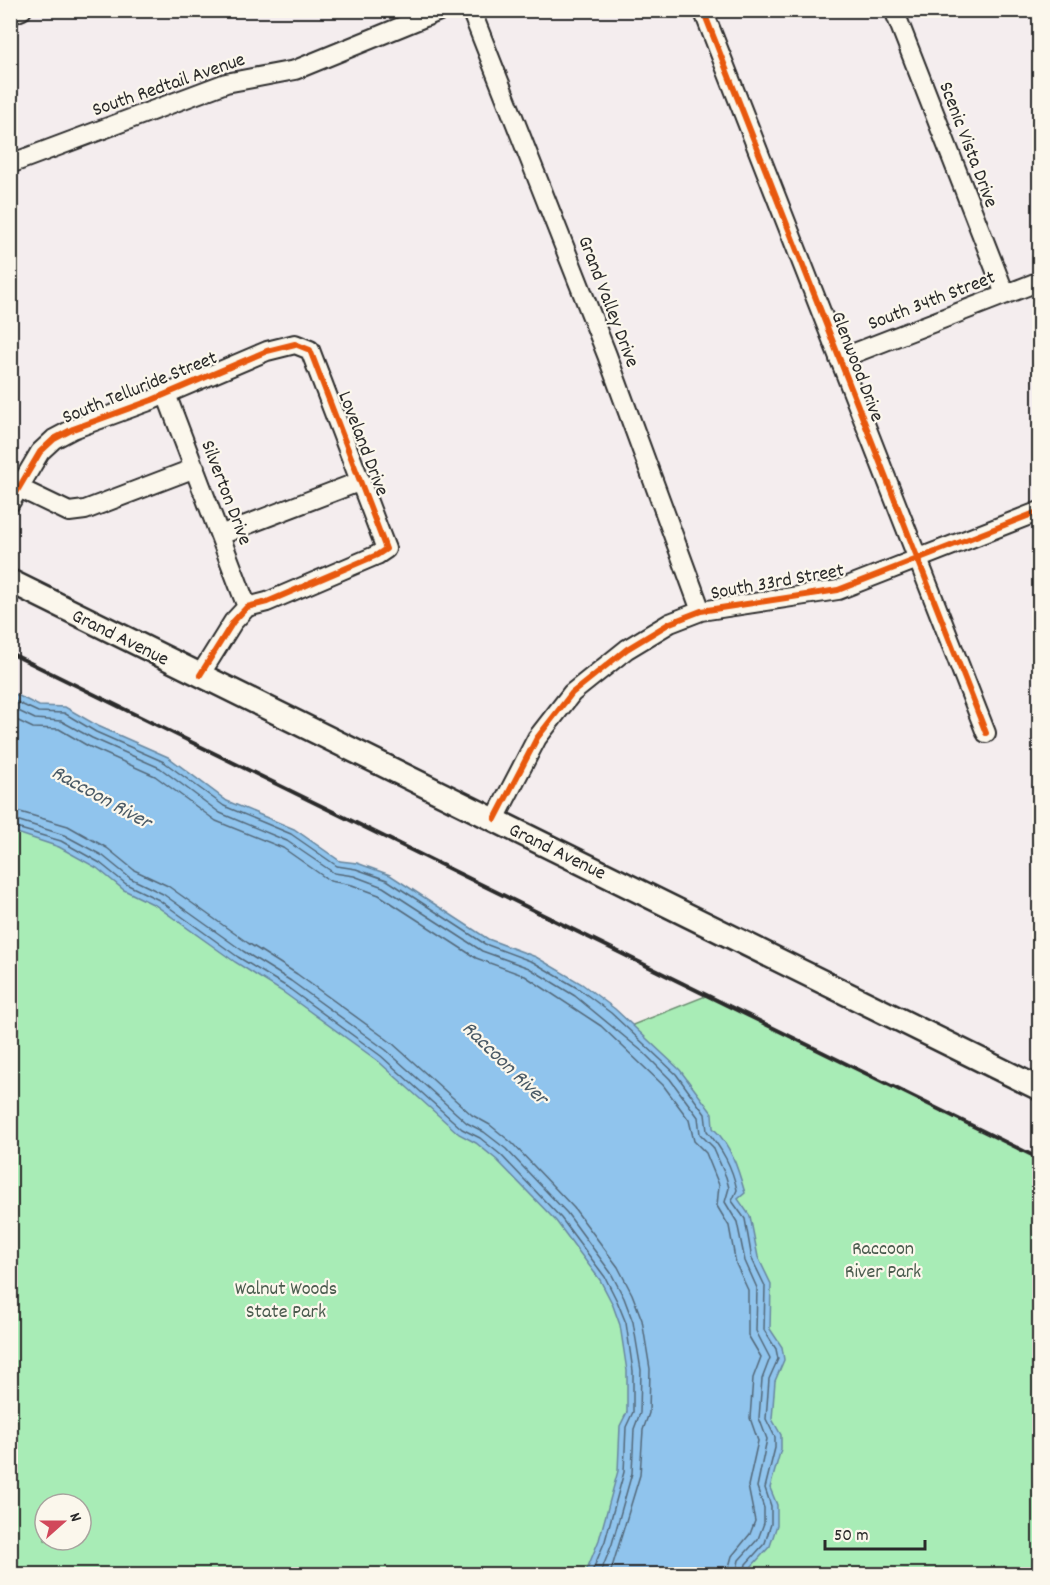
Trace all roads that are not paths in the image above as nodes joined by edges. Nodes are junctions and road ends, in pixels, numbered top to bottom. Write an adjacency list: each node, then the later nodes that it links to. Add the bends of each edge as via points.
1 (22, 10): 6 (street)
2 (442, 10): 7 (street, South Redtail Avenue, via 295,70 226,83)
3 (471, 10): 21 (street, Grand Valley Drive, via 607,355)
4 (703, 10): 11 (street, Glenwood Drive)
5 (894, 10): 9 (street, Scenic Vista Drive)
6 (10, 15)
7 (10, 164)
8 (1040, 281): 9 (street, South 34th Street)
9 (1005, 294): 11 (street, South 34th Street)
10 (310, 350): 12 (street, South Telluride Street, via 295,344 267,351); 14 (street, Loveland Drive)
11 (839, 359): 18 (street, Glenwood Drive)
12 (166, 394): 13 (street, Silverton Drive); 15 (street, South Telluride Street, via 54,439 40,452)
13 (195, 468): 15 (street, via 85,510 69,512); 17 (street, Silverton Drive)
14 (361, 481): 17 (street); 20 (street, Loveland Drive, via 386,549 267,602)
15 (15, 496)
16 (1040, 512): 18 (street, South 33rd Street)
17 (220, 535): 20 (street, Silverton Drive)
18 (917, 559): 21 (street, South 33rd Street, via 838,590); 23 (street, Glenwood Drive)
19 (10, 581): 22 (main road, Grand Avenue)
20 (247, 607): 22 (street, via 232,622)
21 (701, 611): 24 (street, South 33rd Street, via 670,623 627,649 572,693 537,738)
22 (200, 675): 24 (main road, Grand Avenue)
23 (986, 733)
24 (495, 819): 25 (main road, Grand Avenue)
25 (1040, 1089)

